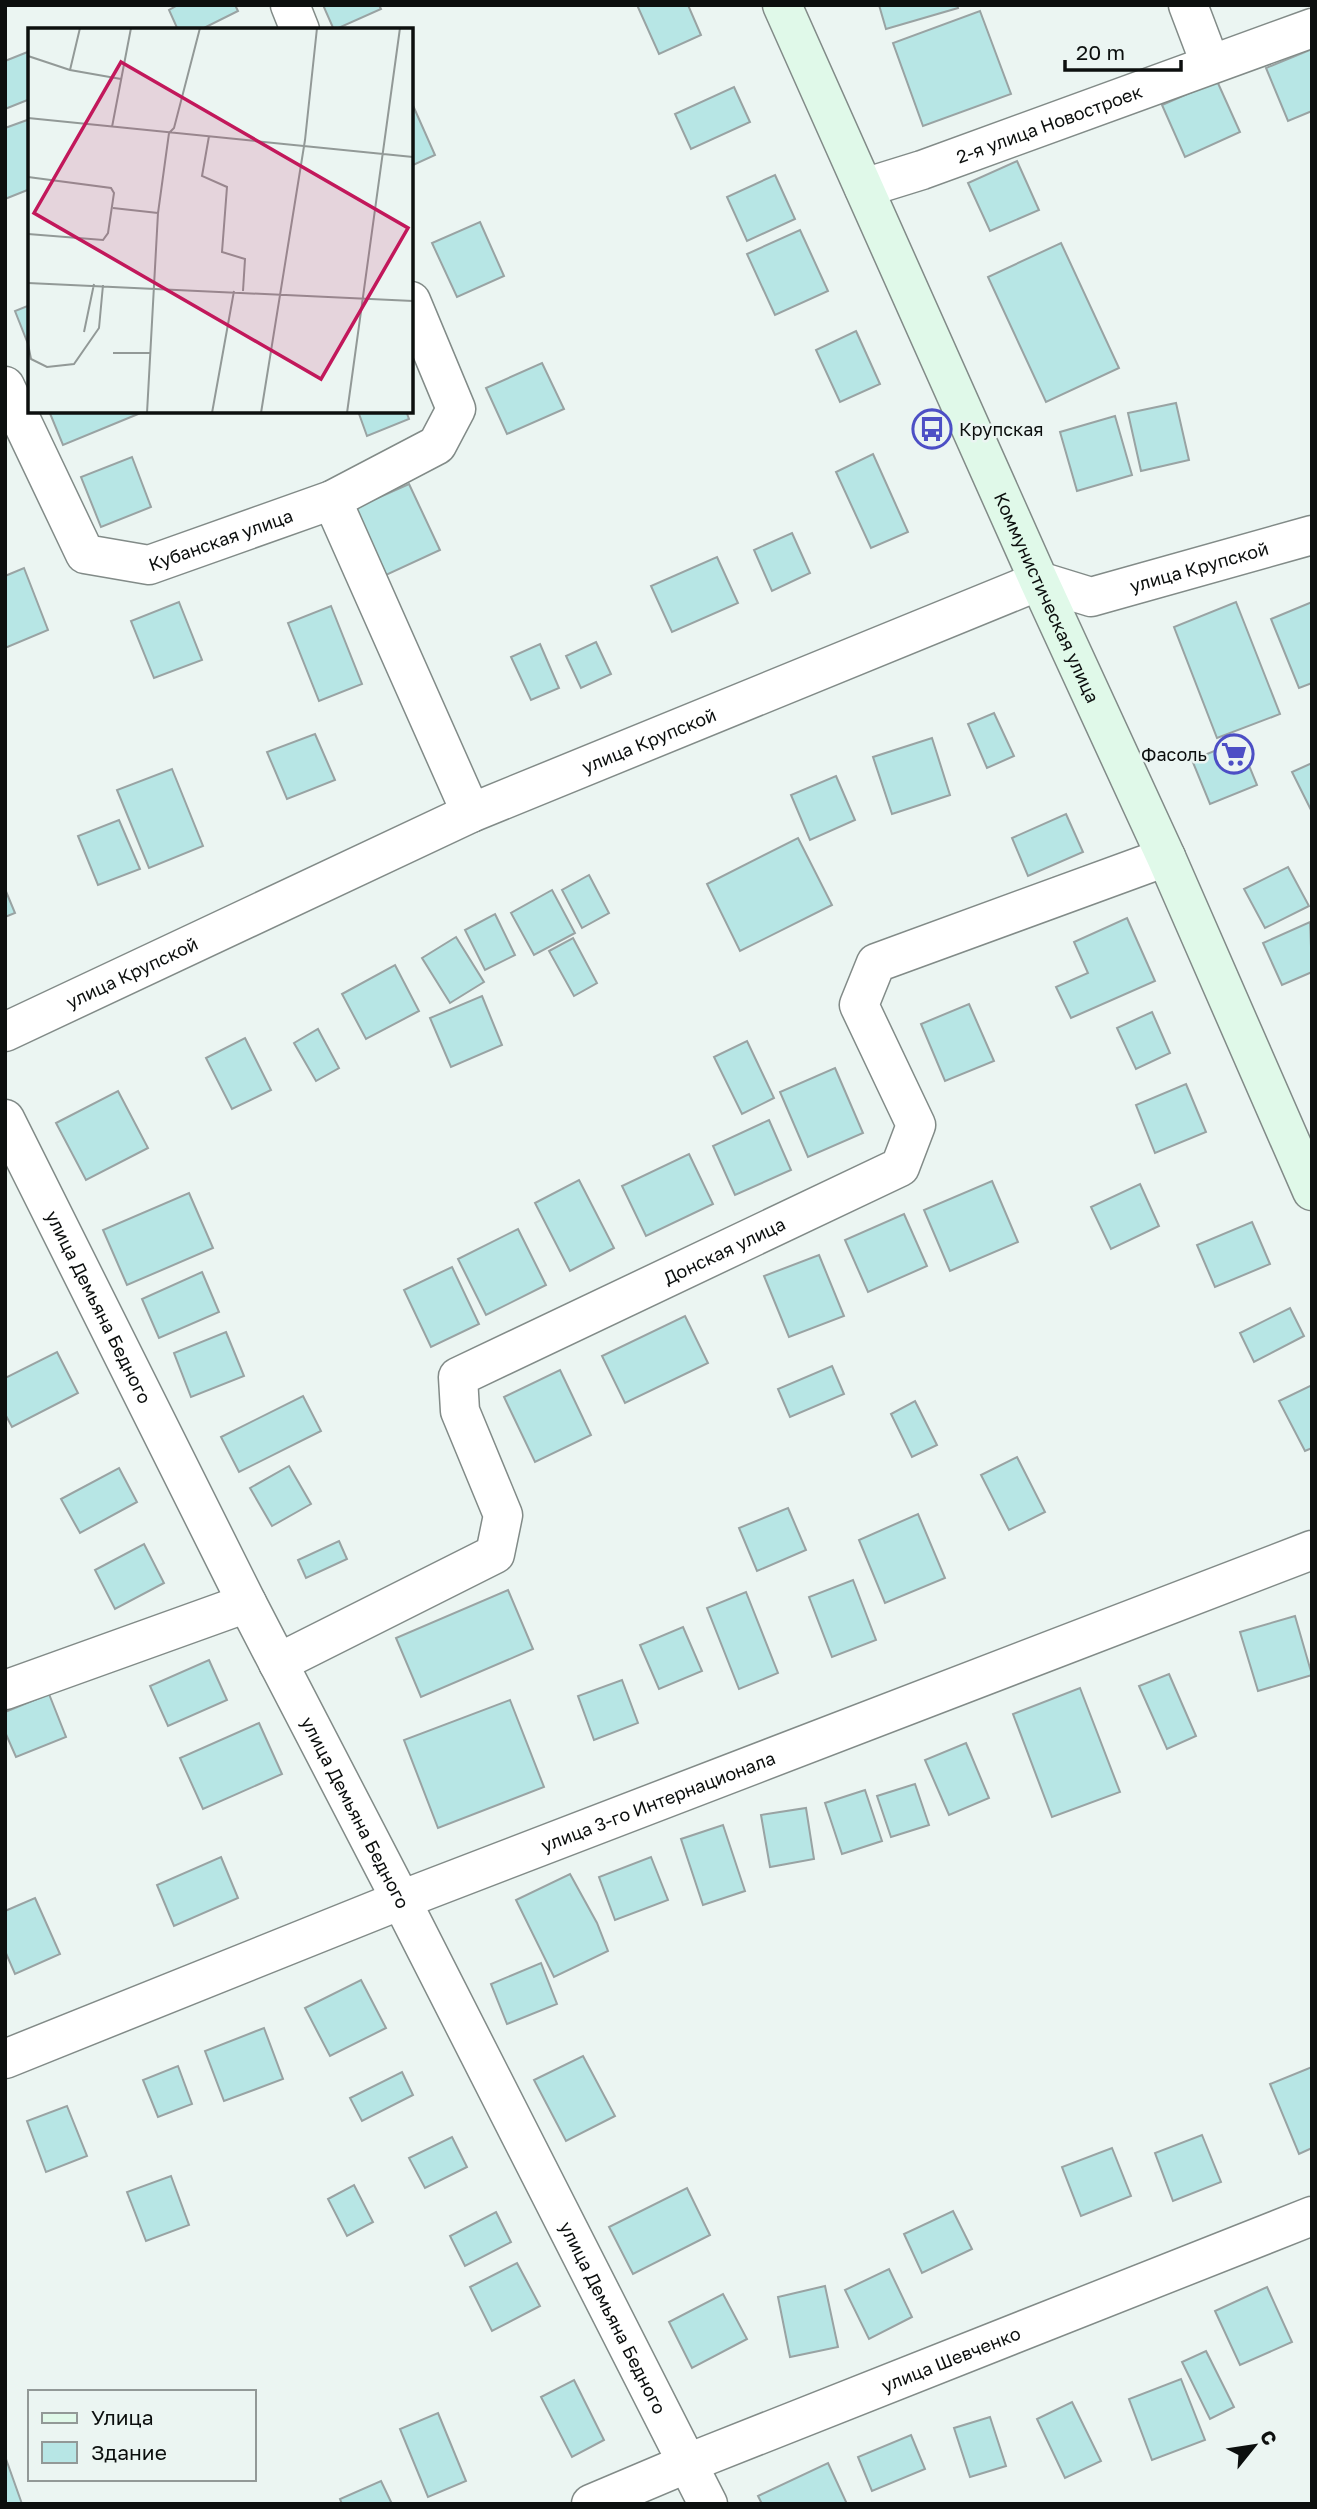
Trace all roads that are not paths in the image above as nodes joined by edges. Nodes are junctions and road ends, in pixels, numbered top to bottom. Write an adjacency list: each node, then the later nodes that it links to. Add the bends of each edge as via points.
1 (290, 5): 5 (street)
2 (782, 5): 7 (main road, Коммунистическая улица)
3 (1188, 5): 6 (street)
4 (1312, 27): 6 (street, 2-я улица Новостроек)
5 (299, 28)
6 (1210, 63): 7 (street, 2-я улица Новостроек)
7 (864, 188): 12 (main road, Коммунистическая улица)
8 (413, 306): 10 (street, Кубанская улица, via 456,409 437,445)
9 (5, 386): 10 (street, Кубанская улица, via 85,554 149,565)
10 (332, 500): 13 (street)
11 (1312, 535): 12 (street, улица Крупской, via 1091,597)
12 (1039, 581): 13 (street, улица Крупской); 14 (main road, Коммунистическая улица)
13 (471, 813): 15 (street, улица Крупской)
14 (1166, 857): 17 (main road, Коммунистическая улица); 20 (street, Донская улица, via 876,963 859,1005 916,1125 900,1167 458,1377 460,1411 503,1515 495,1554)
15 (5, 1032)
16 (5, 1119): 19 (street, улица Демьяна Бедного)
17 (1312, 1191)
18 (1312, 1550): 22 (street, улица 3-го Интернационала)
19 (247, 1603): 20 (street, улица Демьяна Бедного); 21 (street)
20 (278, 1663): 22 (street, улица Демьяна Бедного)
21 (5, 1690)
22 (401, 1900): 23 (street, улица 3-го Интернационала); 25 (street, улица Демьяна Бедного)
23 (5, 2059)
24 (1312, 2216): 25 (street, улица Шевченко)
25 (688, 2463): 26 (street, улица Шевченко); 27 (street, улица Демьяна Бедного)
26 (591, 2504)
27 (708, 2504)

